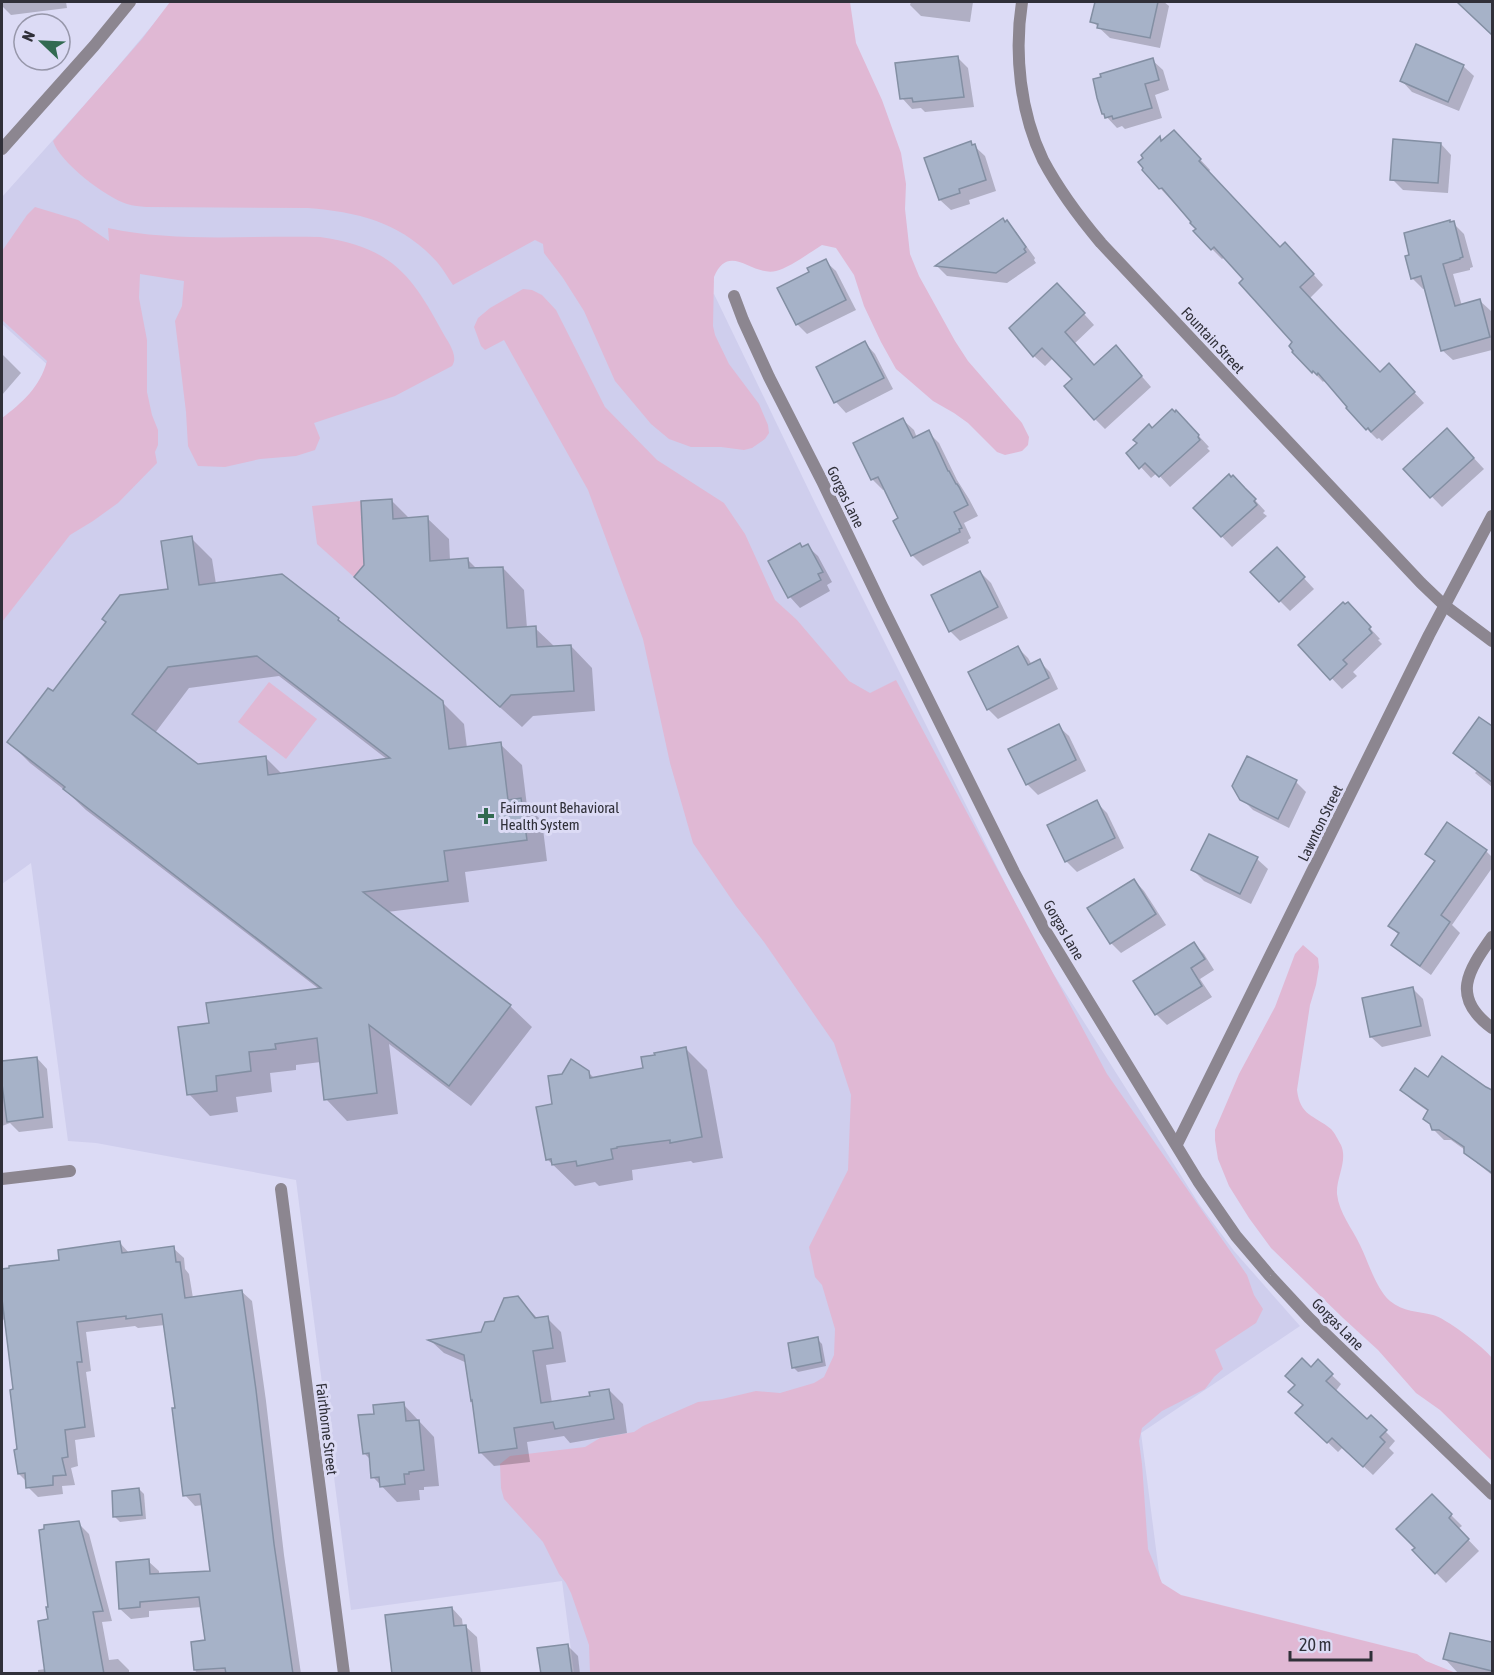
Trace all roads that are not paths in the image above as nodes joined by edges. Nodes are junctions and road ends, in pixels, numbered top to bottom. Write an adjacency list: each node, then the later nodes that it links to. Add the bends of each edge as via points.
1 (130, 2): 3 (street)
2 (1022, 2): 6 (street, Fountain Street, via 1019,55 1030,126 1042,158 1077,215)
3 (2, 149)
4 (734, 296): 10 (street, Gorgas Lane, via 769,377 1014,872)
5 (1492, 516): 6 (street, Lawnton Street)
6 (1444, 605): 7 (street, Fountain Street); 10 (street, Lawnton Street)
7 (1492, 641)
8 (1492, 937): 9 (street, via 1467,981 1470,1005)
9 (1492, 1028)
10 (1177, 1144): 14 (street, Gorgas Lane, via 1219,1213 1270,1276)
11 (70, 1171): 12 (street)
12 (2, 1179)
13 (280, 1189): 15 (street, Fairthorne Street)
14 (1492, 1494)
15 (344, 1674)

